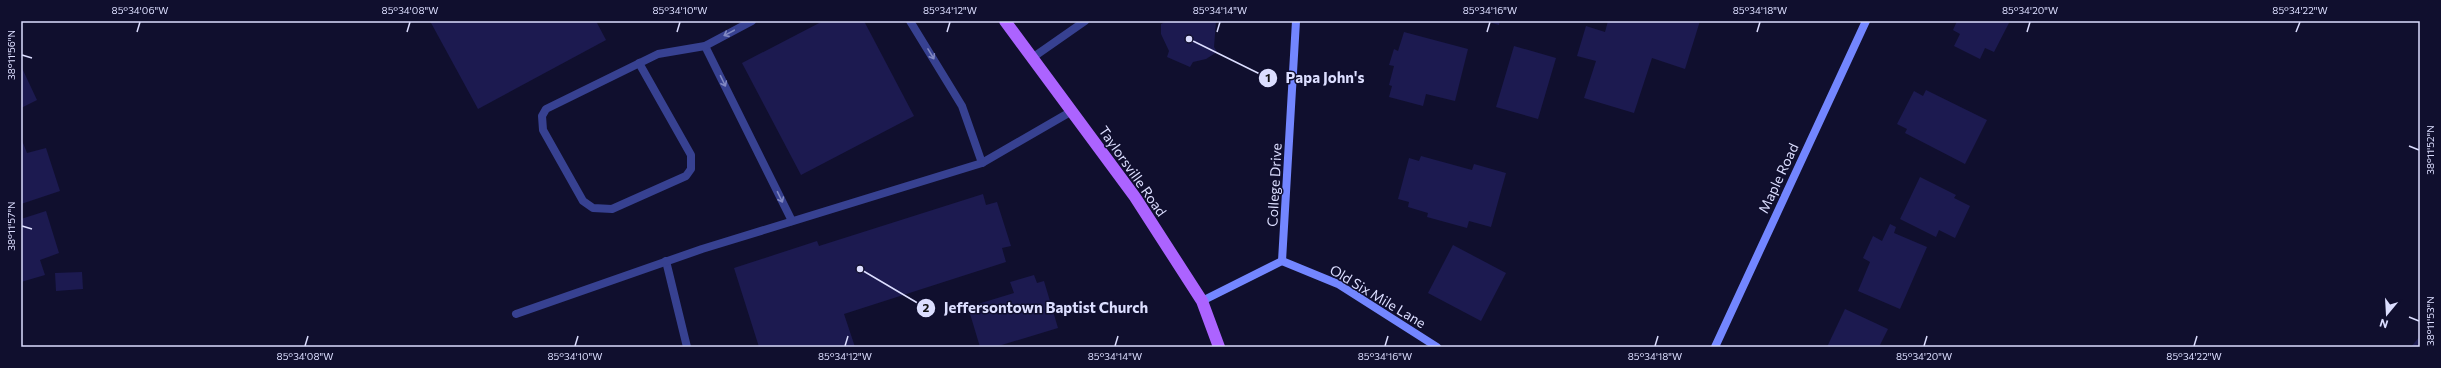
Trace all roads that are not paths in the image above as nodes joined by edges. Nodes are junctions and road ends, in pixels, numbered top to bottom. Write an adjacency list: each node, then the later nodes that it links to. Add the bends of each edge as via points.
1 (752, 21): 7 (lane, one-way to 7)
2 (910, 21): 11 (lane, one-way to 11, via 962,106)
3 (1005, 21): 8 (main road, Taylorsville Road)
4 (1085, 21): 8 (lane)
5 (1296, 21): 14 (street, College Drive)
6 (1866, 21): 20 (street, Maple Road)
7 (705, 46): 9 (lane, via 658,54); 12 (lane, one-way to 12)
8 (1032, 58): 10 (main road, Taylorsville Road)
9 (639, 63): 9 (lane, via 546,108 542,116 543,130 583,202 593,208 612,209 686,176 691,169 691,154)
10 (1072, 111): 11 (lane); 15 (main road, Taylorsville Road, via 1135,197)
11 (982, 163): 12 (lane)
12 (792, 221): 13 (lane)
13 (666, 261): 16 (lane); 17 (lane)
14 (1282, 261): 15 (street); 19 (street, Old Six Mile Lane, via 1338,284)
15 (1202, 302): 18 (main road, Taylorsville Road)
16 (516, 314)
17 (687, 347)
18 (1219, 347)
19 (1437, 347)
20 (1715, 347)

